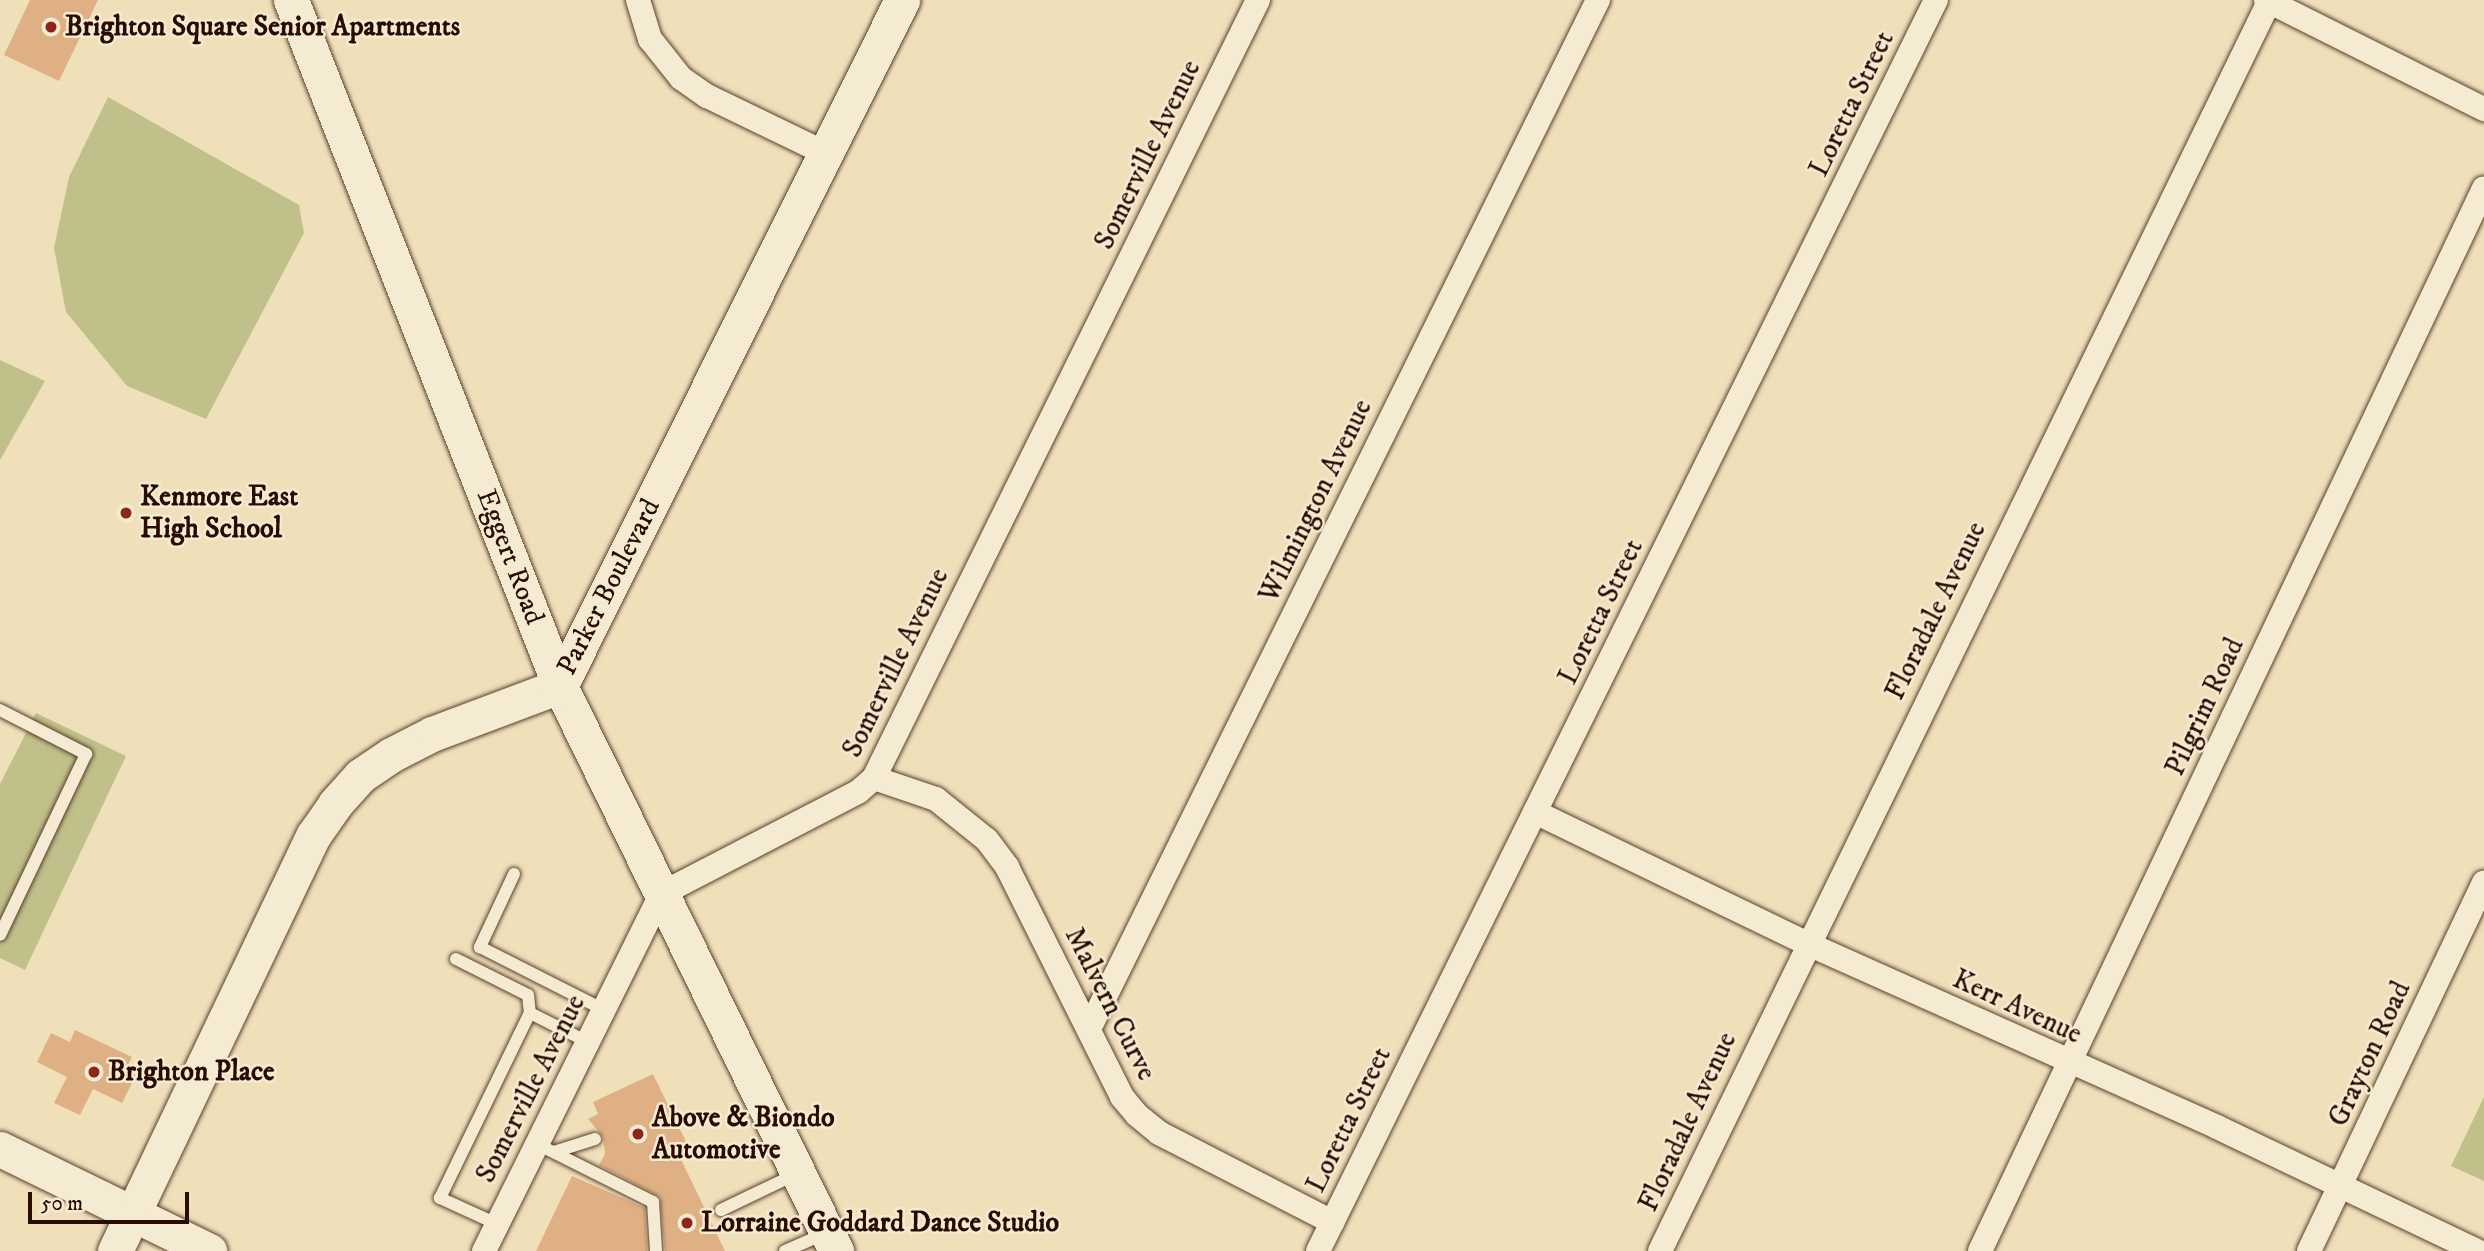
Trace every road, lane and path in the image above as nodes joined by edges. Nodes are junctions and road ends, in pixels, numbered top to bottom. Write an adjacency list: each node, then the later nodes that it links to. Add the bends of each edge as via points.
1 (638, 0): 9 (street, via 650,39 681,78 707,96)
2 (902, 0): 9 (street, Parker Boulevard)
3 (1258, 0): 13 (street, Somerville Avenue)
4 (1598, 0): 23 (street, Wilmington Avenue)
5 (1936, 0): 14 (street, Loretta Street)
6 (2268, 0): 8 (street); 19 (street, Floradale Avenue)
7 (301, 8): 11 (street, Eggert Road)
8 (2484, 109)
9 (825, 153): 11 (street, Parker Boulevard)
10 (2484, 188): 25 (street, Pilgrim Road)
11 (560, 685): 17 (street, Eggert Road); 32 (street, Parker Boulevard, via 432,734 391,755 360,776 335,804 313,836)
12 (0, 710): 18 (lane, via 86,754)
13 (874, 778): 17 (street, Somerville Avenue, via 858,792); 23 (street, Malvern Curve, via 936,799 987,840 1007,867)
14 (1535, 812): 19 (street, Kerr Avenue); 33 (street, Loretta Street)
15 (514, 874): 21 (lane, via 480,947)
16 (2484, 882): 30 (street, Grayton Road)
17 (661, 894): 21 (street, Somerville Avenue); 29 (street, Eggert Road)
18 (0, 935)
19 (1806, 943): 25 (street, Kerr Avenue); 42 (street, Floradale Avenue)
20 (456, 959): 22 (lane, via 528,995)
21 (604, 1010): 24 (street, Somerville Avenue)
22 (530, 1013): 24 (lane); 34 (lane, via 439,1198)
23 (1088, 1029): 33 (street, Malvern Curve, via 1122,1097 1159,1133)
24 (588, 1042): 27 (street, Somerville Avenue)
25 (2069, 1064): 30 (street, Kerr Avenue); 43 (street, Pilgrim Road)
26 (594, 1139): 27 (lane)
27 (545, 1148): 34 (street, Somerville Avenue); 39 (lane, via 653,1202)
28 (0, 1149): 32 (street)
29 (798, 1173): 31 (lane); 35 (street, Eggert Road)
30 (2340, 1186): 44 (street, Grayton Road); 45 (street, Kerr Avenue)
31 (720, 1210)
32 (132, 1214): 36 (street, Parker Boulevard); 37 (street)
33 (1332, 1222): 41 (street, Loretta Street)
34 (497, 1224): 38 (street, Somerville Avenue)
35 (832, 1242): 40 (lane)
36 (114, 1251)
37 (209, 1251)
38 (484, 1251)
39 (656, 1251)
40 (785, 1251)
41 (1318, 1251)
42 (1660, 1251)
43 (1980, 1251)
44 (2309, 1251)
45 (2477, 1251)

